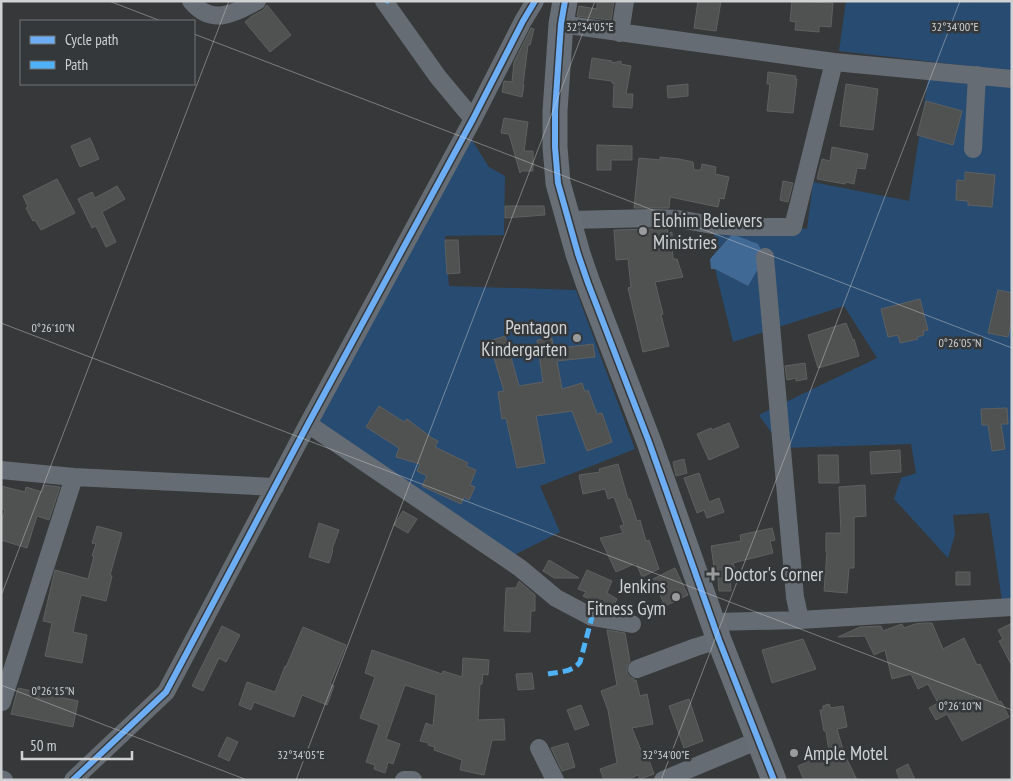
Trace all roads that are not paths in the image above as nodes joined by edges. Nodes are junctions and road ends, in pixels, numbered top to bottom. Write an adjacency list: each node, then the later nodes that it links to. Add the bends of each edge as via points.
1 (191, 1): 2 (street, via 205,14 217,16 230,15)
2 (257, 1)
3 (384, 1): 11 (street, via 438,77)
4 (535, 1): 11 (street)
5 (625, 1): 7 (street)
6 (563, 13): 7 (street); 13 (street, via 554,111 555,147 558,183)
7 (620, 33): 8 (street)
8 (834, 62): 9 (street); 13 (street, via 793,227 740,227 654,218)
9 (977, 75): 10 (street); 12 (street)
10 (1012, 79)
11 (473, 119): 15 (street)
12 (973, 149)
13 (569, 220): 22 (street, via 588,284 649,442)
14 (765, 257): 20 (street, via 795,597)
15 (308, 424): 18 (street); 21 (street, via 520,568 556,598 592,617)
16 (1, 470): 17 (street)
17 (74, 477): 18 (street); 24 (street)
18 (275, 487): 27 (street, via 166,692)
19 (1012, 607): 20 (street)
20 (800, 620): 22 (street)
21 (632, 624)
22 (716, 631): 23 (street, via 696,647); 25 (street)
23 (637, 669)
24 (2, 702)
25 (759, 740): 31 (street); 32 (street)
26 (539, 748): 30 (street)
27 (73, 780)
28 (404, 780): 29 (street)
29 (413, 780)
30 (555, 780)
31 (663, 780)
32 (774, 780)

